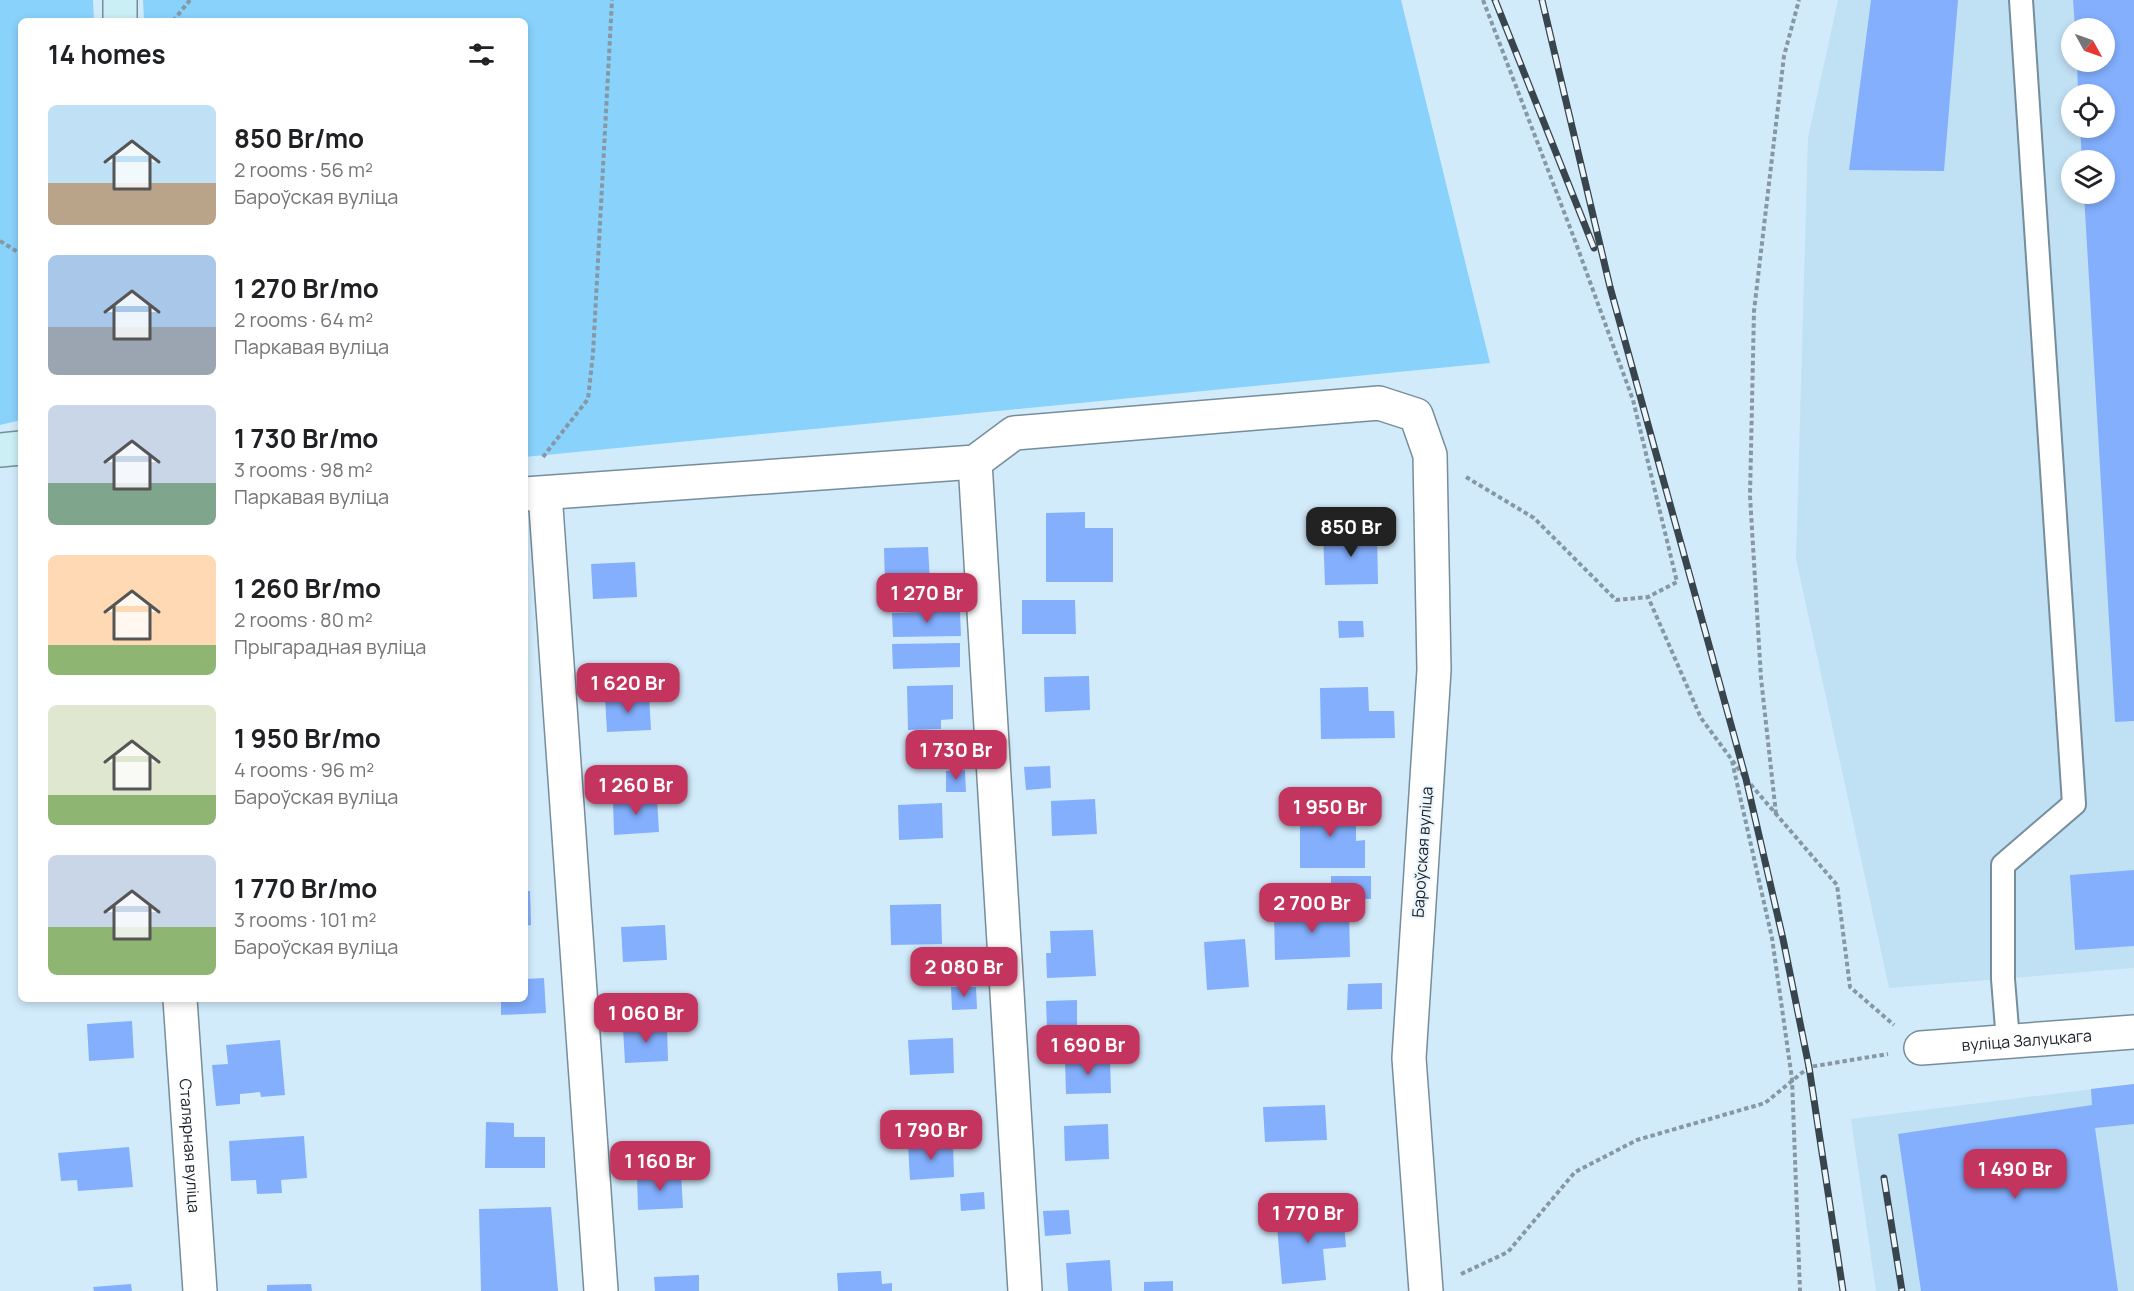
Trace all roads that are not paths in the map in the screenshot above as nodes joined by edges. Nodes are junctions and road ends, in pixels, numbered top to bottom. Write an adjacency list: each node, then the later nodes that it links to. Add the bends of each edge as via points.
1 (120, 0): 3 (main road)
2 (2021, 0): 10 (lane, via 2074,804 2004,866 2003,979)
3 (120, 18)
4 (18, 448): 5 (main road)
5 (0, 450)
6 (975, 462): 7 (street); 14 (street); 15 (street, Бароўская вуліца, via 1014,433 1378,403 1416,416 1430,455 1434,670 1409,1058)
7 (535, 494): 13 (street)
8 (180, 1002): 12 (street, Сталярная вуліца)
9 (2134, 1032): 10 (street, вуліца Залуцкага)
10 (2008, 1041): 11 (street, вуліца Залуцкага)
11 (1921, 1048)
12 (200, 1291)
13 (601, 1291)
14 (1024, 1291)
15 (1426, 1291)

